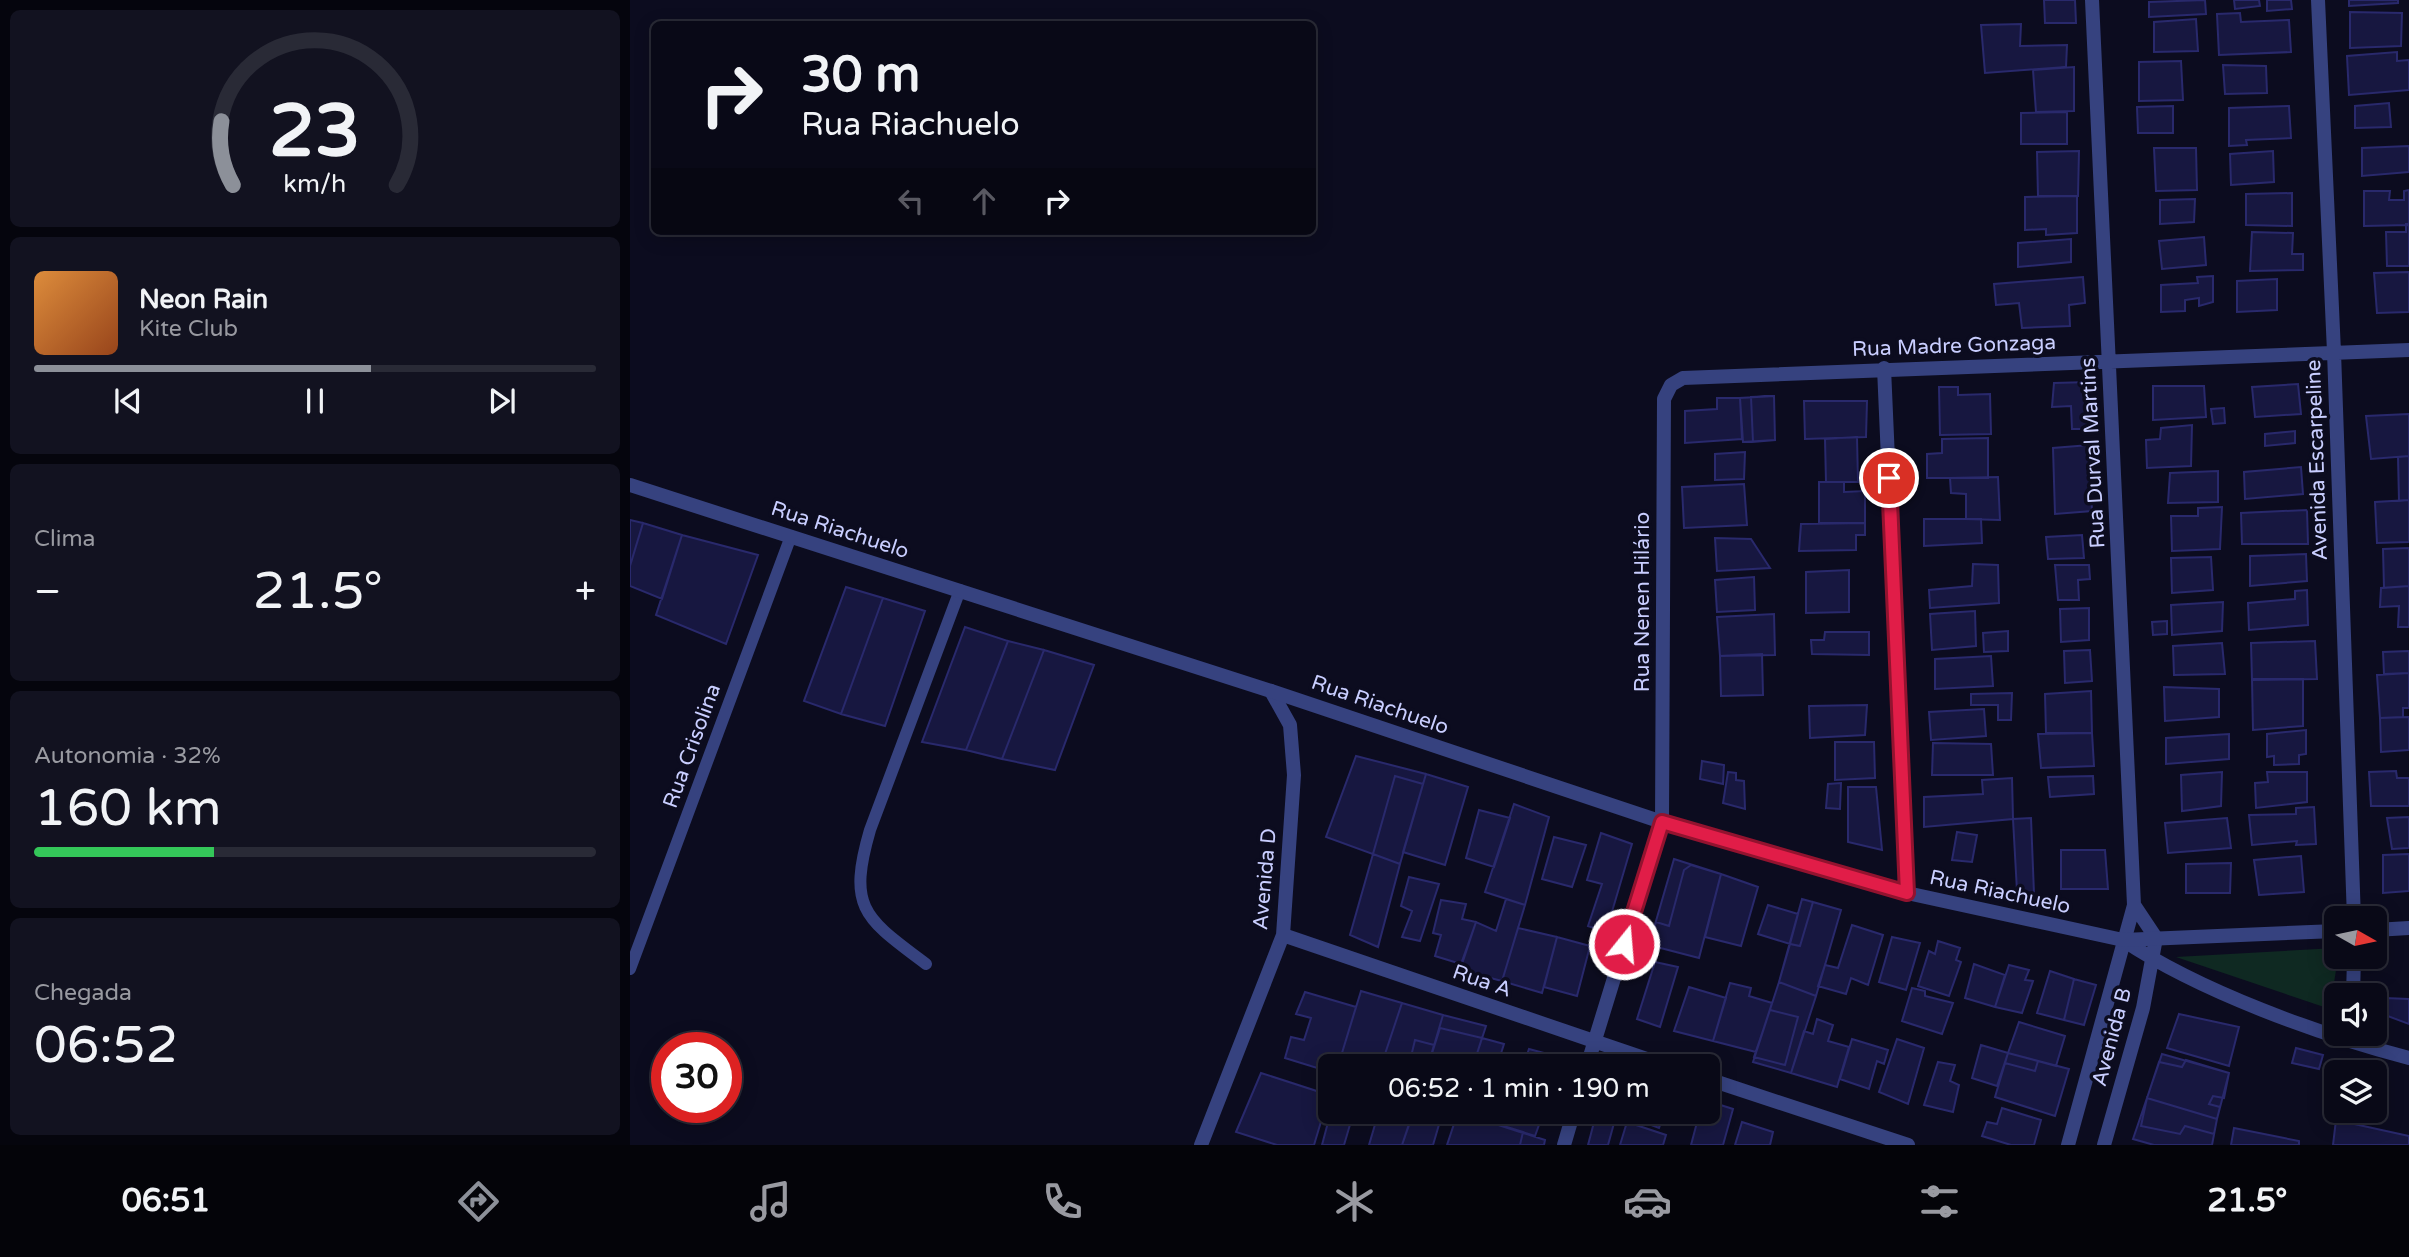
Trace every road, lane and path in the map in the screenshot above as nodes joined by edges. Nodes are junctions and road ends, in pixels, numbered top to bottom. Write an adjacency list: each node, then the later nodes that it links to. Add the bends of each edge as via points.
1 (2092, 0): 5 (street, Rua Durval Martins)
2 (2318, 0): 4 (street, Avenida Escarpeline)
3 (2409, 349): 4 (street, Rua Madre Gonzaga)
4 (2334, 352): 5 (street, Rua Madre Gonzaga); 15 (street, Avenida Escarpeline)
5 (2110, 362): 6 (street, Rua Madre Gonzaga); 14 (street, Rua Durval Martins)
6 (1884, 368): 7 (street, Rua Madre Gonzaga, via 1683,378); 13 (street)
7 (1671, 385): 12 (street, Rua Nenen Hilário, via 1664,399)
8 (630, 485): 9 (street, Rua Riachuelo)
9 (791, 537): 10 (street, Rua Riachuelo); 24 (lane, Rua Crisolina)
10 (960, 590): 11 (street, Rua Riachuelo); 23 (lane, via 859,866 863,907 880,929)
11 (1271, 691): 12 (street, Rua Riachuelo); 19 (street, Avenida D, via 1290,725 1294,775)
12 (1662, 822): 13 (street, Rua Riachuelo); 26 (street, Rua Nenen Hilário)
13 (1907, 893): 21 (street, Rua Riachuelo)
14 (2134, 905): 20 (street); 21 (street, Rua Durval Martins)
15 (2354, 906)
16 (2409, 928): 17 (street)
17 (2387, 929)
18 (2324, 931): 20 (street)
19 (1283, 935): 26 (street, Rua A); 33 (street, Avenida D)
20 (2156, 938): 21 (street); 22 (street, Avenida B)
21 (2123, 940): 22 (street); 36 (street, Avenida B)
22 (2153, 960): 25 (street); 37 (street, Avenida B)
23 (926, 964)
24 (630, 969)
25 (2324, 1028)
26 (1594, 1042): 28 (street, Rua Nenen Hilário); 29 (street, Rua A)
27 (2374, 1046): 30 (street)
28 (1590, 1054)
29 (1630, 1054)
30 (2409, 1058)
31 (1720, 1083): 35 (street)
32 (1570, 1124): 34 (street)
33 (1202, 1145)
34 (1564, 1145)
35 (1908, 1145)
36 (2068, 1145)
37 (2104, 1145)

